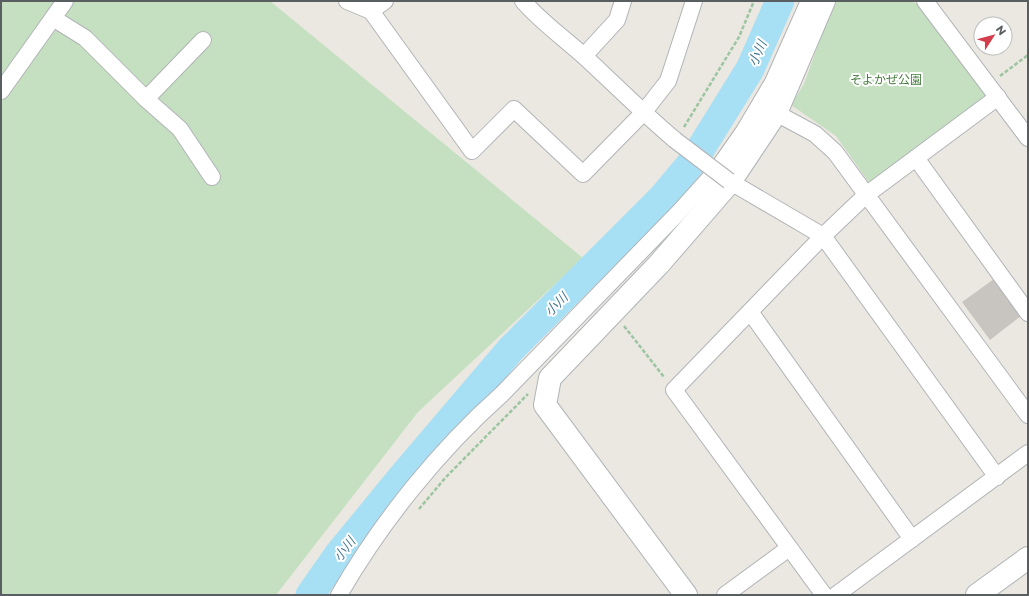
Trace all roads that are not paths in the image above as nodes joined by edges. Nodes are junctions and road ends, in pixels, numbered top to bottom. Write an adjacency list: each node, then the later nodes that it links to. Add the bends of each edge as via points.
1 (65, 1): 11 (street)
2 (347, 1): 10 (street)
3 (385, 1): 10 (street)
4 (523, 1): 13 (street, via 537,17)
5 (623, 1): 13 (street, via 617,20)
6 (694, 1): 17 (street, via 668,81)
7 (809, 1): 22 (street, via 772,82 744,131)
8 (824, 1): 18 (street)
9 (925, 1): 15 (street)
10 (370, 11): 17 (street, via 472,151 514,109 583,174)
11 (53, 18): 14 (street); 16 (street, via 85,38)
12 (203, 40): 16 (street)
13 (584, 56): 17 (street)
14 (1, 90)
15 (998, 97): 19 (street); 20 (street)
16 (146, 99): 21 (street, via 180,129)
17 (643, 113): 22 (street, bridge)
18 (776, 113): 22 (street); 23 (street, via 815,134 835,152)
19 (1028, 138)
20 (916, 158): 23 (street); 26 (street)
21 (212, 177)
22 (725, 178): 24 (street); 33 (street, via 679,212 472,421 392,514 358,562); 34 (street, via 659,264 550,378 545,405)
23 (866, 195): 24 (street); 27 (street)
24 (823, 236): 25 (street); 29 (street)
25 (751, 313): 30 (street); 31 (street, via 674,390)
26 (1028, 313)
27 (1028, 415)
28 (1028, 453): 29 (street)
29 (997, 477): 30 (street)
30 (912, 539): 37 (street)
31 (789, 548): 35 (street); 36 (street)
32 (1028, 558): 38 (street)
33 (340, 595)
34 (686, 595)
35 (725, 595)
36 (824, 595)
37 (836, 595)
38 (977, 595)

